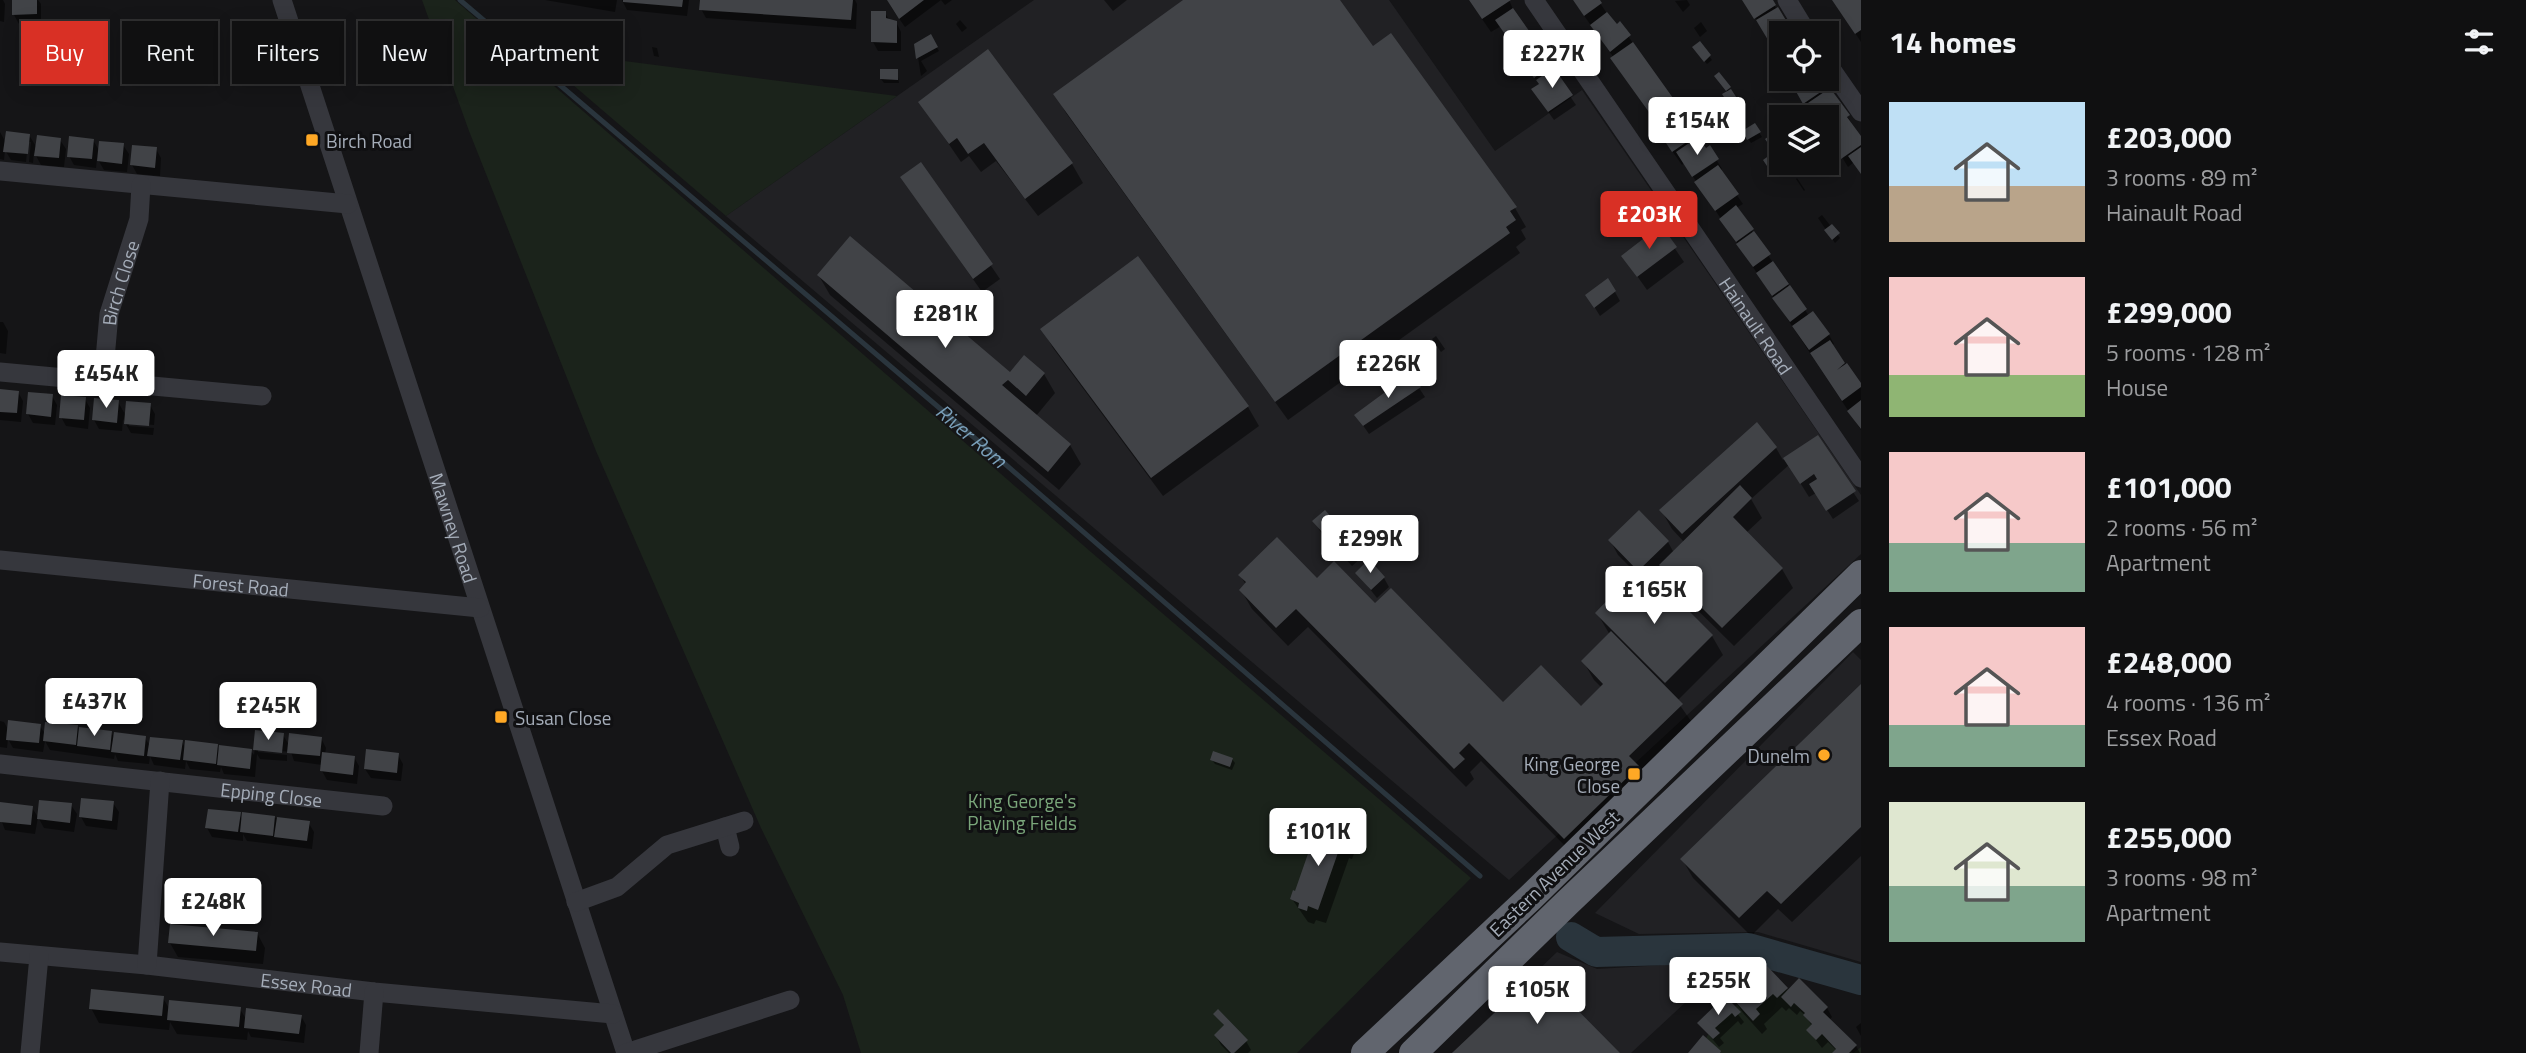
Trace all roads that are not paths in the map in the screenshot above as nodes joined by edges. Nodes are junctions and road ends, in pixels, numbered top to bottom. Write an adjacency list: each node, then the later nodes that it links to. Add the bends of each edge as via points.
1 (282, 0): 9 (street, Mawney Road)
2 (1534, 0): 13 (street, Hainault Road)
3 (1787, 0): 4 (street)
4 (1800, 21)
5 (1839, 81): 6 (street)
6 (1861, 113)
7 (0, 171): 8 (street)
8 (141, 185): 9 (street); 11 (street, Birch Close, via 139,219 109,314)
9 (348, 204): 16 (street, Mawney Road)
10 (0, 372): 11 (street)
11 (103, 381): 12 (street)
12 (262, 396)
13 (1861, 478)
14 (0, 560): 16 (street, Forest Road)
15 (1861, 574): 32 (highway, Eastern Avenue West)
16 (480, 608): 22 (street, Mawney Road)
17 (1861, 624): 33 (highway, Eastern Avenue West)
18 (0, 764): 19 (street, Epping Close)
19 (160, 781): 20 (street, Epping Close); 25 (street)
20 (383, 806)
21 (730, 847): 22 (street, via 734,824 667,845 617,887)
22 (576, 902): 28 (street, Mawney Road)
23 (0, 952): 24 (street, Essex Road)
24 (40, 956): 25 (street, Essex Road); 29 (street)
25 (147, 965): 26 (street, Essex Road)
26 (374, 992): 28 (street, Essex Road); 30 (street)
27 (790, 1000): 31 (street)
28 (613, 1014): 31 (street, Mawney Road)
29 (30, 1053)
30 (369, 1053)
31 (626, 1053)
32 (1365, 1053)
33 (1413, 1053)

